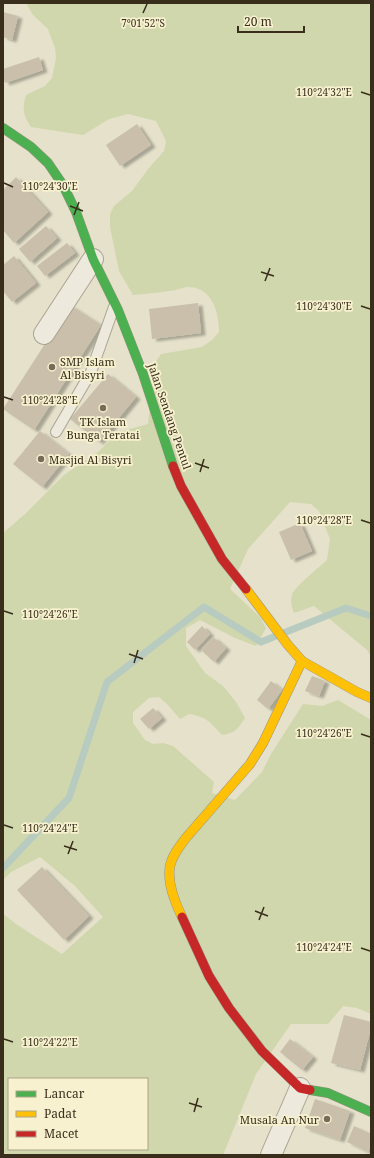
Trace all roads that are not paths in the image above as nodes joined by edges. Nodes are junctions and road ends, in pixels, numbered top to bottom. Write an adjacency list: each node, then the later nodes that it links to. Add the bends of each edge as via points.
1 (3, 128): 2 (street, Jalan Sendang Pentul, via 31,147 48,163 63,184)
2 (93, 259): 3 (street, Jalan Sendang Pentul); 4 (street)
3 (115, 303): 5 (lane, via 91,372); 6 (street, Jalan Sendang Pentul, via 144,374 168,454 181,486 222,559)
4 (44, 334)
5 (56, 432)
6 (302, 661): 7 (street, Jalan Sendang Pentul); 8 (street, via 260,748 250,764 185,839 170,865 169,879 178,909 217,989 262,1051)
7 (371, 698)
8 (300, 1088): 9 (street, via 328,1093); 10 (street)
9 (371, 1112)
10 (271, 1155)

